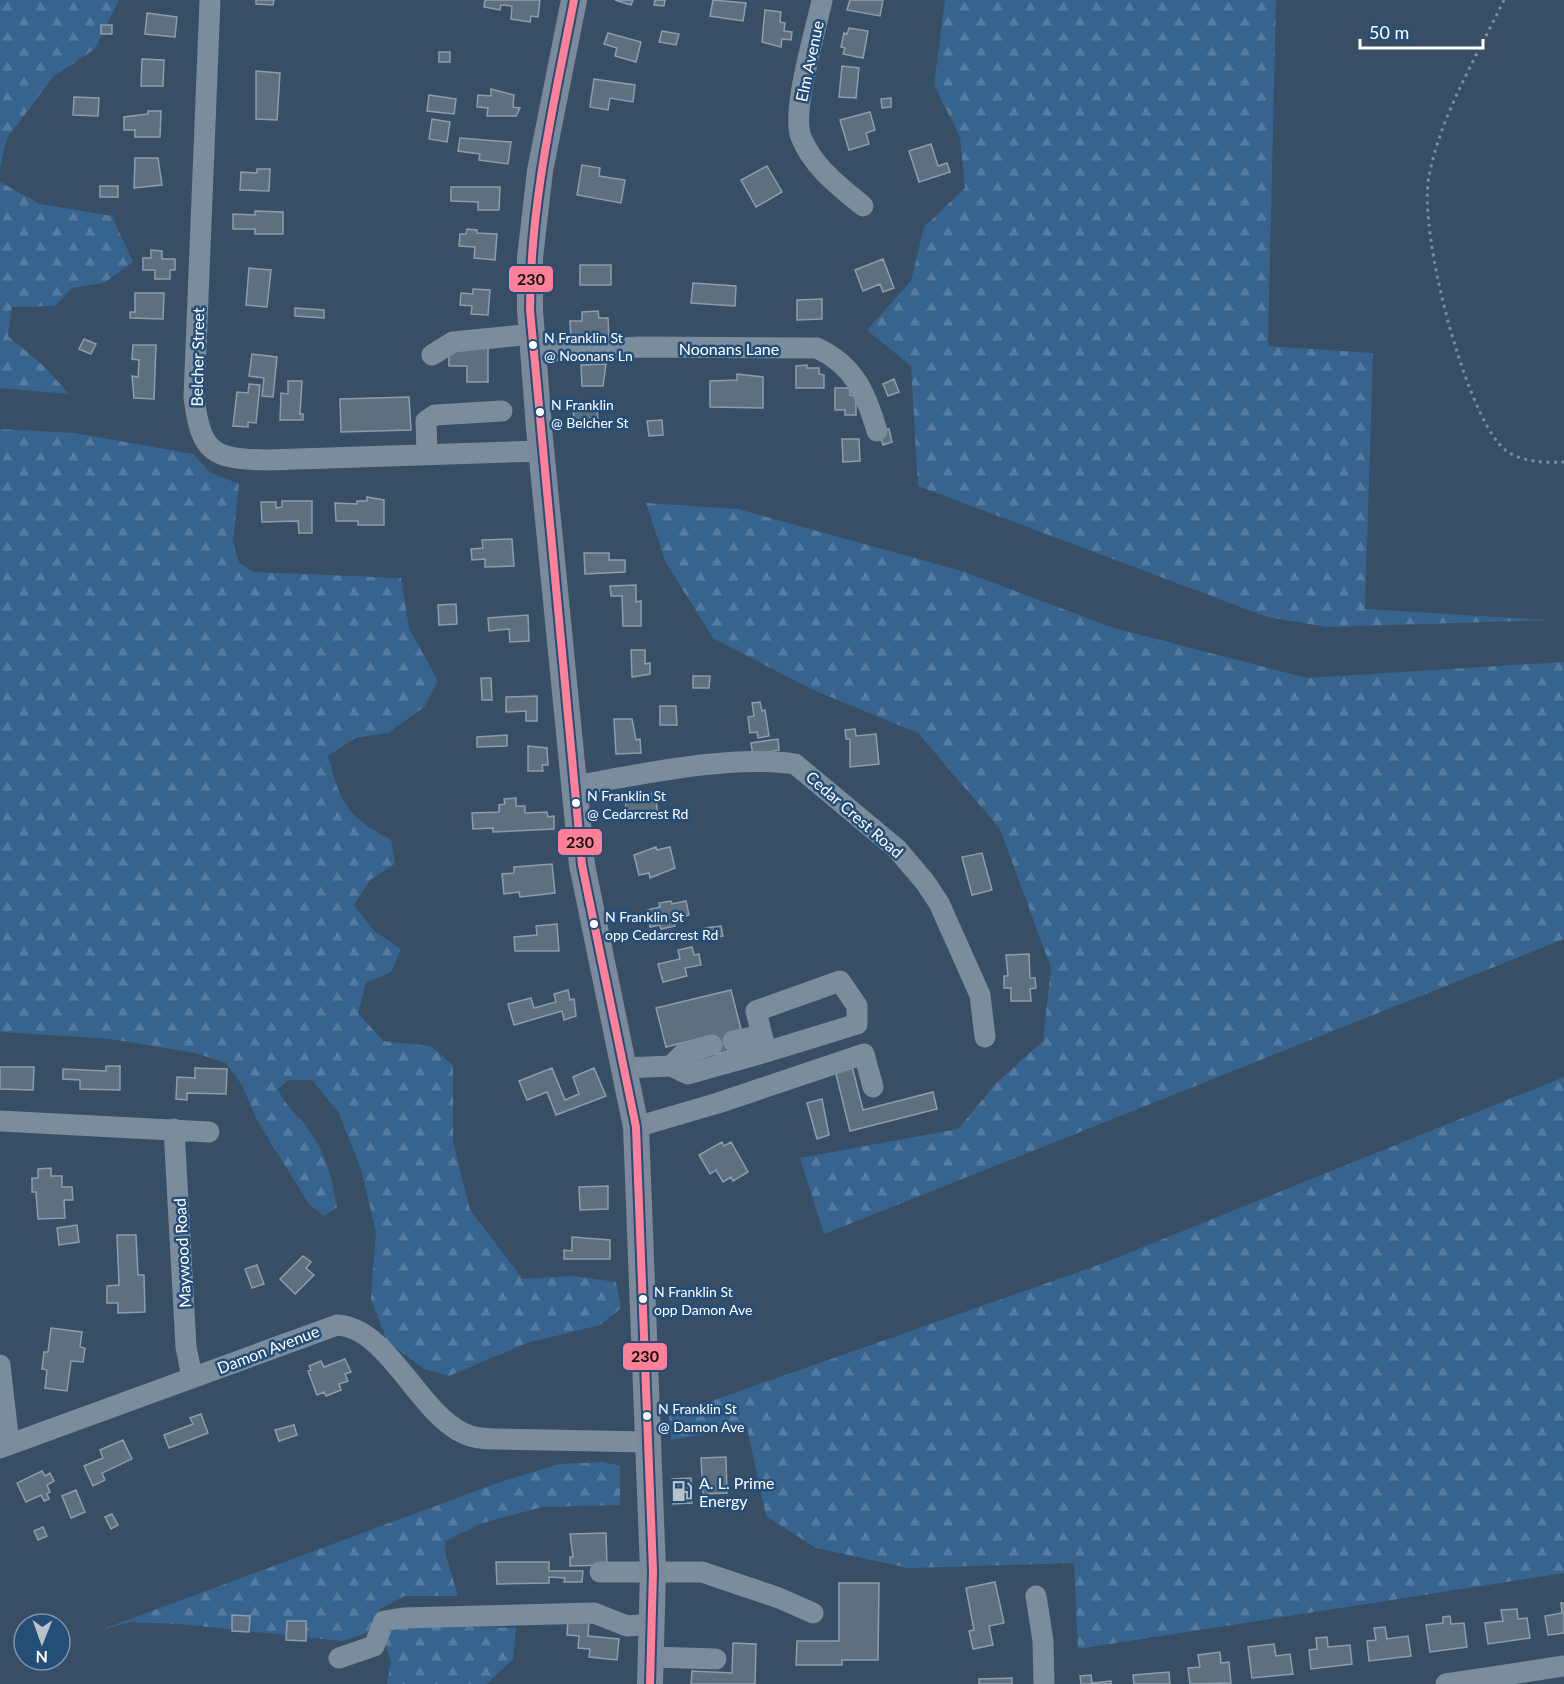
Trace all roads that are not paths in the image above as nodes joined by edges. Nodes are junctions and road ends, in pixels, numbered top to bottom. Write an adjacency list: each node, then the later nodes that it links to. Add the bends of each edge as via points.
1 (210, 0): 10 (street, Belcher Street, via 194,397 201,435 212,450 231,459)
2 (574, 0): 5 (main road, via 535,204 530,258)
3 (822, 0): 4 (street, Elm Avenue, via 799,108 801,136 819,166)
4 (863, 206)
5 (532, 343): 6 (street, Noonans Lane, via 453,342); 8 (street, Noonans Lane, via 818,348 836,356 866,393); 9 (main road)
6 (432, 355)
7 (502, 411): 10 (street, via 429,418)
8 (877, 431)
9 (541, 451): 10 (street, Belcher Street); 11 (main road)
10 (427, 454)
11 (573, 786): 12 (street, Cedar Crest Road, via 719,764 774,760 795,764 897,849 925,882 939,903 980,995); 14 (main road, via 587,893)
12 (985, 1037)
13 (671, 1066): 13 (street, via 688,1074 764,1043 723,1043 683,1054); 14 (street)
14 (626, 1068): 17 (main road)
15 (873, 1087): 17 (street, via 864,1054)
16 (0, 1121): 18 (street)
17 (636, 1127): 22 (main road)
18 (174, 1129): 19 (street); 21 (street, Maywood Road, via 186,1347)
19 (209, 1132)
20 (0, 1365): 23 (street)
21 (192, 1377): 22 (street, Damon Avenue, via 327,1327 347,1326 369,1337 440,1414 463,1433 495,1439); 23 (street, Damon Avenue)
22 (648, 1442): 24 (main road)
23 (4, 1446)
24 (653, 1571): 25 (street); 27 (street, via 692,1570 710,1574); 28 (main road)
25 (600, 1572)
26 (1036, 1596): 34 (street)
27 (813, 1613)
28 (653, 1624): 29 (main road); 30 (street, via 627,1626 594,1613 403,1618 384,1621 374,1646)
29 (652, 1657): 31 (street); 33 (main road)
30 (339, 1658)
31 (716, 1659)
32 (1564, 1666): 35 (street)
33 (650, 1684)
34 (1044, 1684)
35 (1446, 1684)

